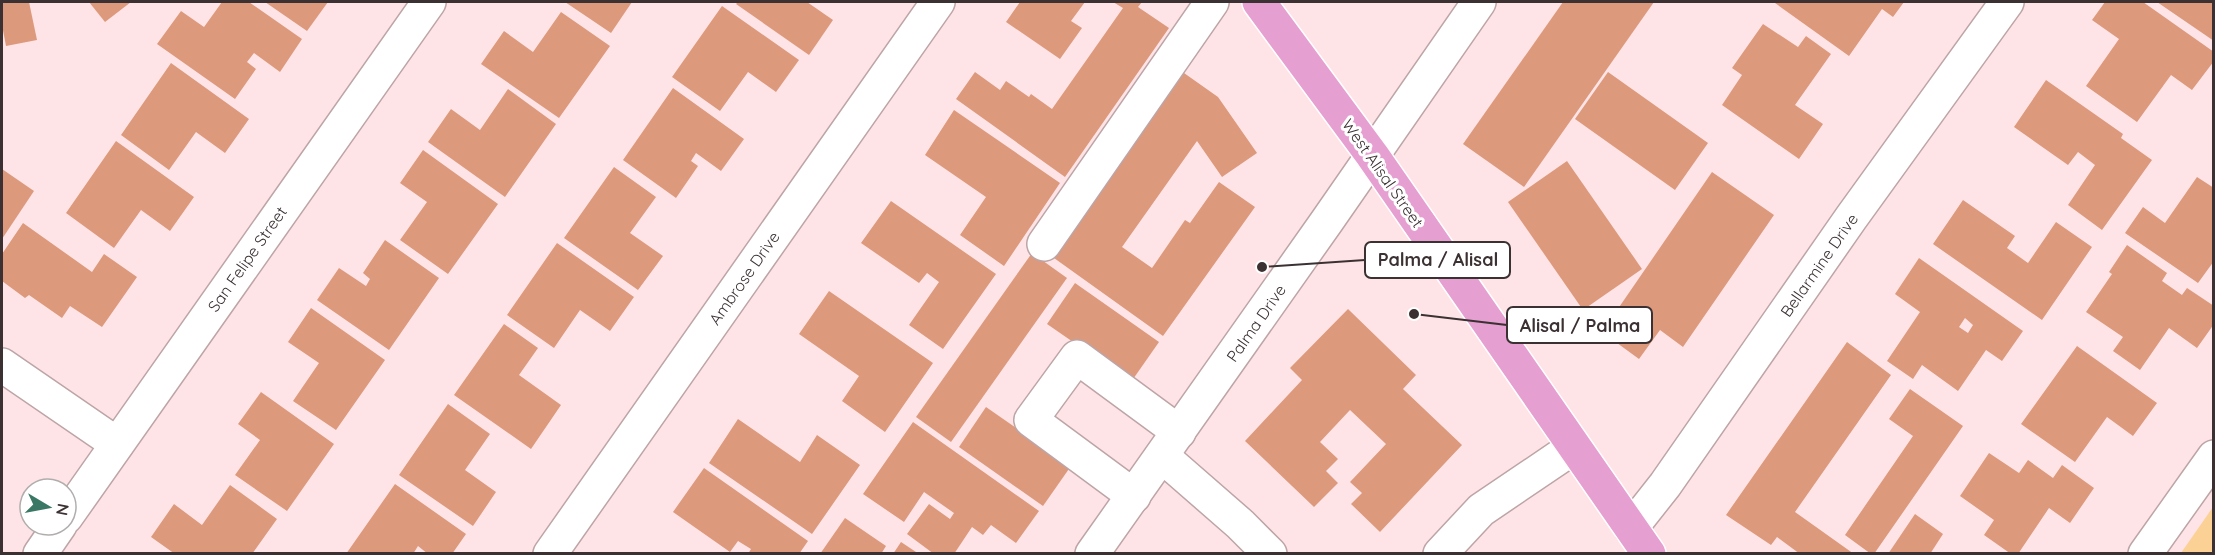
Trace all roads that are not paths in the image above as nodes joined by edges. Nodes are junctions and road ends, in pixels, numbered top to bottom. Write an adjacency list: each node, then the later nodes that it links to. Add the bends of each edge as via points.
1 (429, 2): 10 (street, San Felipe Street)
2 (938, 2): 19 (street, Ambrose Drive)
3 (1212, 2): 8 (street)
4 (1259, 2): 7 (main road, West Alisal Street)
5 (1479, 2): 7 (street, Palma Drive)
6 (2007, 2): 17 (street, Bellarmine Drive, via 1665,485)
7 (1372, 156): 11 (street, Palma Drive); 12 (main road, West Alisal Street)
8 (1044, 244)
9 (2, 365): 10 (street)
10 (117, 444): 15 (street, San Felipe Street)
11 (1170, 444): 14 (street, Palma Drive); 14 (street, via 1077,357 1031,420); 21 (street)
12 (1574, 447): 17 (main road, West Alisal Street); 22 (street, via 1481,510)
13 (2214, 457): 23 (street)
14 (1134, 495): 20 (street, Palma Drive)
15 (78, 500)
16 (52, 537): 18 (street)
17 (1640, 541)
18 (40, 554)
19 (550, 554)
20 (1092, 554)
21 (1270, 554)
22 (1440, 554)
23 (2145, 554)

